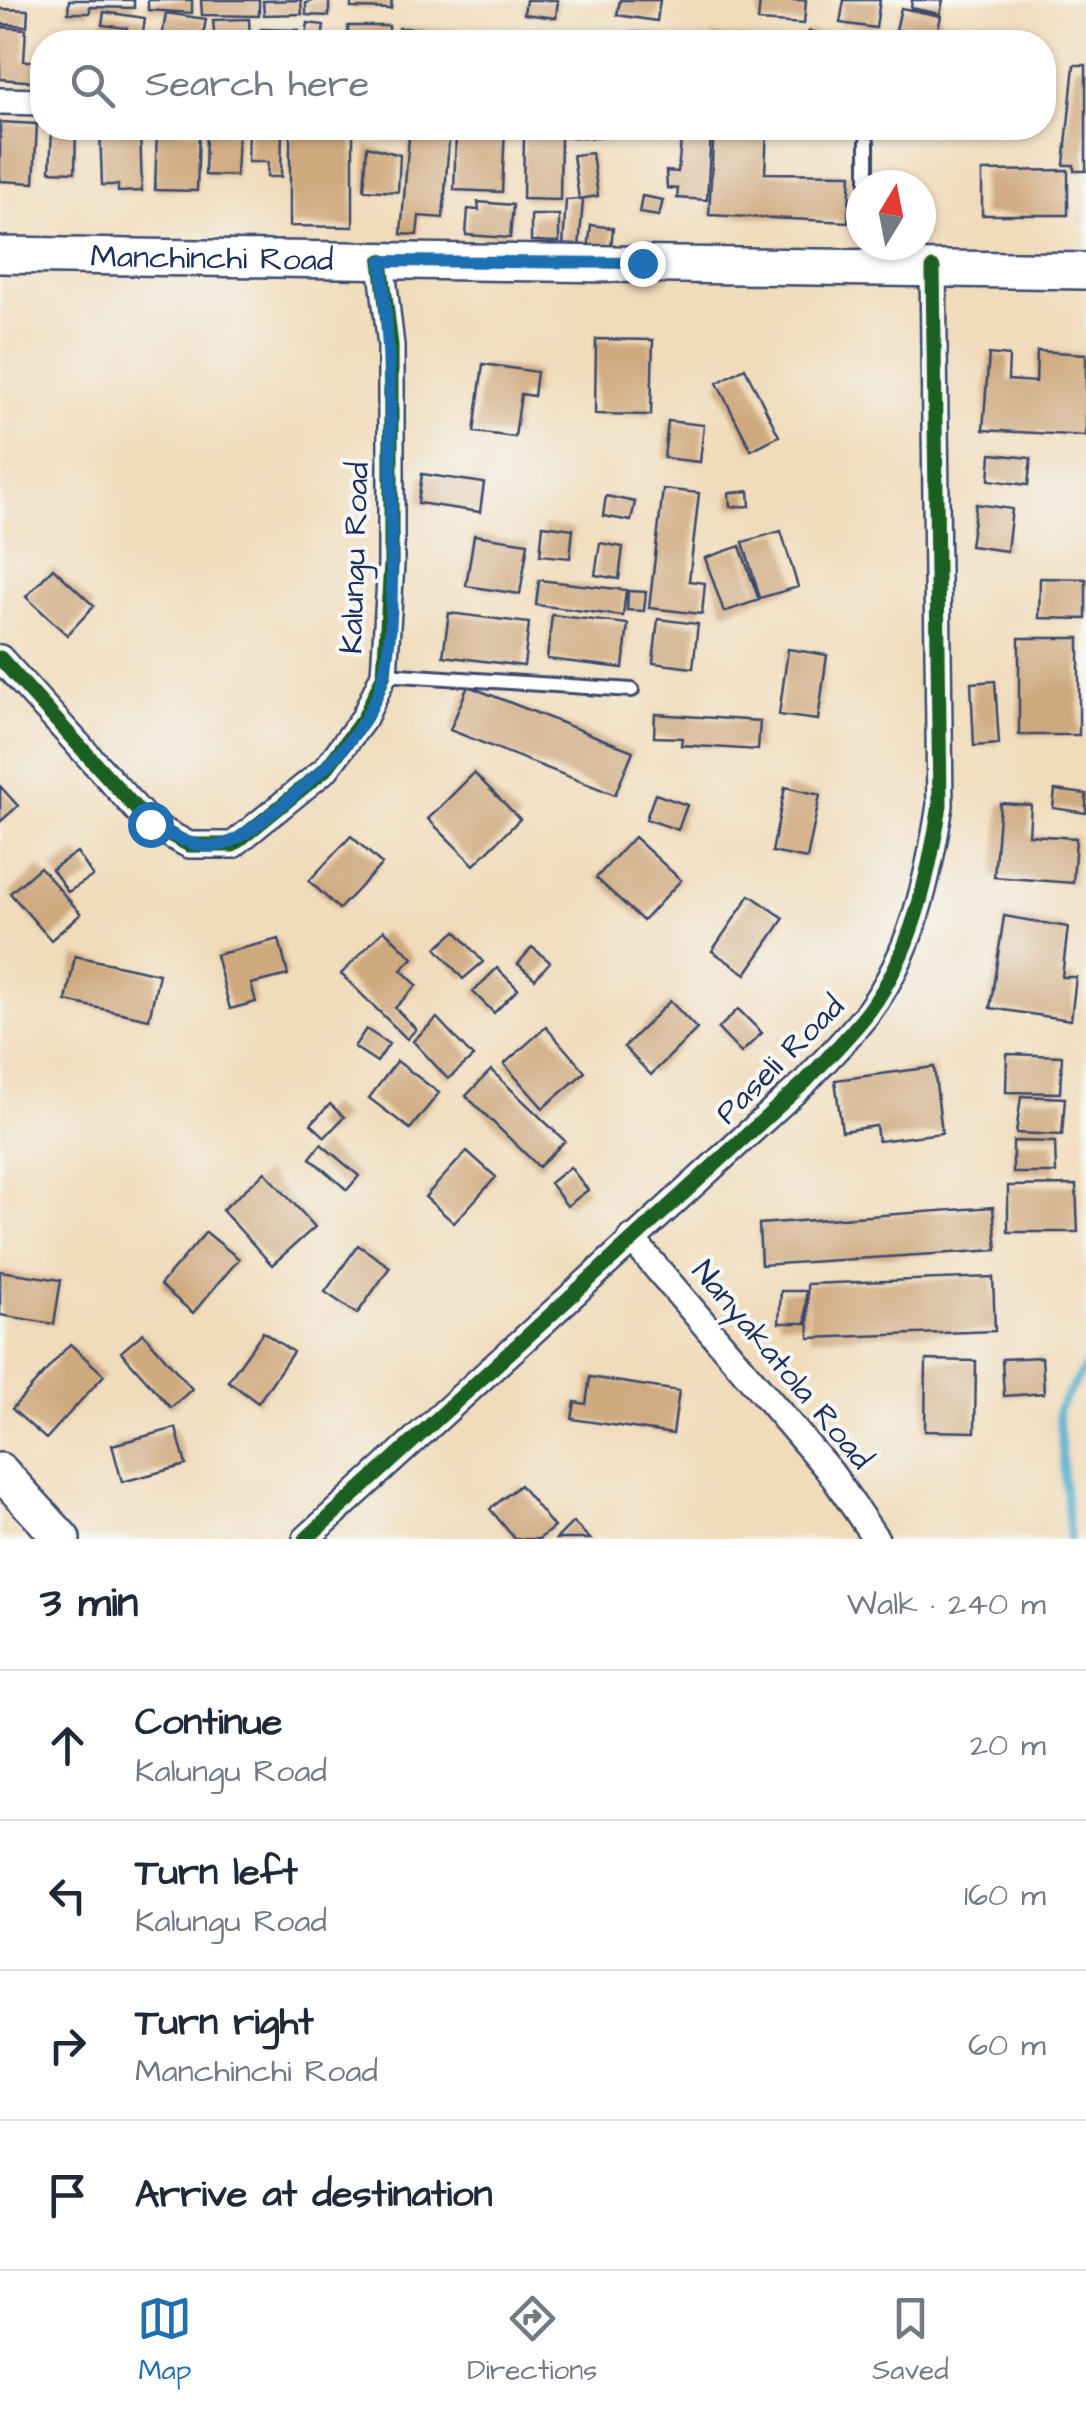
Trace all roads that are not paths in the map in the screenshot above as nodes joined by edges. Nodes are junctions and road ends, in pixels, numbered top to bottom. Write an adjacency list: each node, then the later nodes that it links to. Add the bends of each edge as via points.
1 (0, 100): 2 (street)
2 (30, 101)
3 (867, 141): 4 (lane)
4 (868, 170)
5 (0, 255): 6 (main road, Manchinchi Road)
6 (381, 261): 7 (main road, Manchinchi Road, via 868,261); 10 (street, Kalungu Road, via 391,346)
7 (933, 268): 8 (main road, Manchinchi Road); 12 (street, Paseli Road, via 940,805 924,886 892,973 870,1010 806,1081)
8 (1086, 271)
9 (0, 658): 10 (street, Kalungu Road, via 150,824 188,845 233,845 326,769 364,718)
10 (384, 674): 11 (lane)
11 (632, 690)
12 (631, 1238): 15 (street, Paseli Road); 16 (street, Nanyakatola Road, via 831,1473)
13 (0, 1471): 14 (main road)
14 (62, 1539)
15 (306, 1539)
16 (876, 1539)

